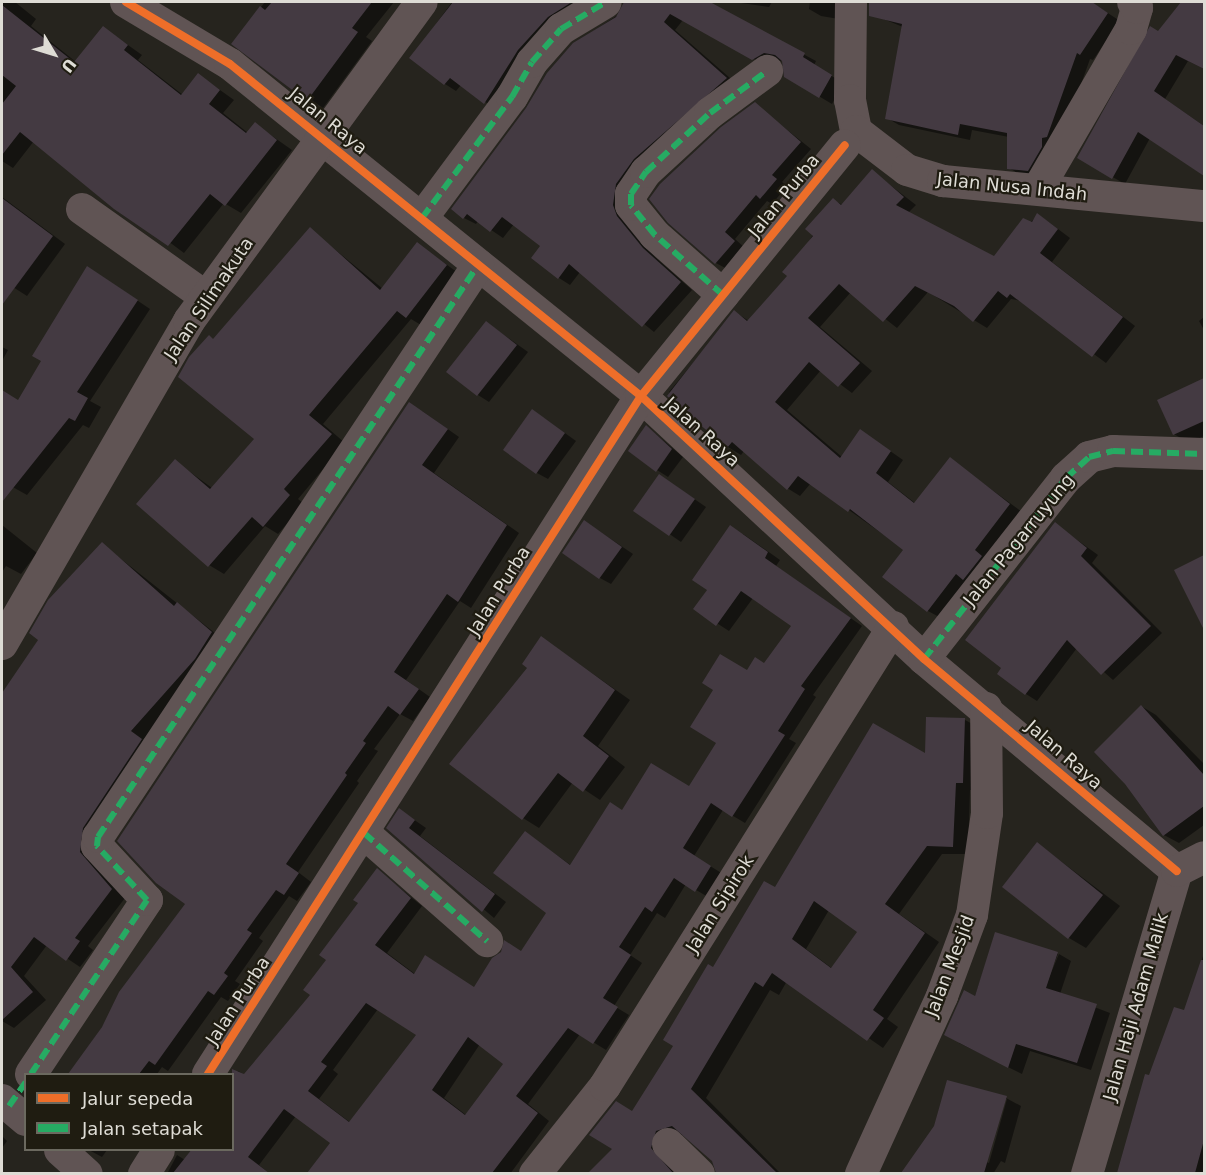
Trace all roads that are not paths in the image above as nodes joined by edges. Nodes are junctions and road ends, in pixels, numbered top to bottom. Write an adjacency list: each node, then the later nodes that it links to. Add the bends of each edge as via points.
1 (126, 2): 7 (street, Jalan Raya, via 231,64)
2 (422, 2): 7 (street, Jalan Silimakuta)
3 (606, 2): 12 (street, via 561,29 532,62 512,97)
4 (851, 2): 9 (street, Jalan Nusa Indah, via 850,100 856,131 891,160 926,177)
5 (1133, 2): 9 (street, via 1137,8 1131,29)
6 (767, 71): 14 (street, via 710,113 646,172 630,194 631,205 656,235)
7 (324, 136): 12 (street, Jalan Raya); 15 (street, Jalan Silimakuta)
8 (845, 145): 14 (street, Jalan Purba)
9 (1038, 189): 10 (street, Jalan Nusa Indah)
10 (1204, 206)
11 (82, 209): 15 (street)
12 (422, 218): 13 (street, Jalan Raya)
13 (478, 265): 16 (street, Jalan Raya); 26 (street, via 98,837 97,846 147,900)
14 (723, 295): 16 (street, Jalan Purba)
15 (207, 297): 19 (street, Jalan Silimakuta)
16 (641, 396): 18 (street, Jalan Raya); 22 (street, Jalan Purba)
17 (1204, 454): 20 (street, Jalan Pagarruyung, via 1113,451 1089,457 1066,478)
18 (893, 627): 20 (street, Jalan Raya); 33 (street, Jalan Sipirok, via 604,1086)
19 (2, 644)
20 (924, 659): 21 (street, Jalan Raya)
21 (986, 708): 24 (street, Jalan Raya); 35 (street, Jalan Mesjid, via 987,813 972,915 942,996)
22 (364, 832): 25 (street); 27 (street, Jalan Purba)
23 (1204, 857): 24 (street)
24 (1177, 871): 36 (street, Jalan Haji Adam Malik)
25 (487, 941)
26 (32, 1073)
27 (209, 1073)
28 (668, 1144): 34 (street)
29 (62, 1151): 31 (street)
30 (158, 1151): 32 (street)
31 (87, 1173)
32 (144, 1173)
33 (535, 1173)
34 (699, 1173)
35 (861, 1173)
36 (1088, 1173)

